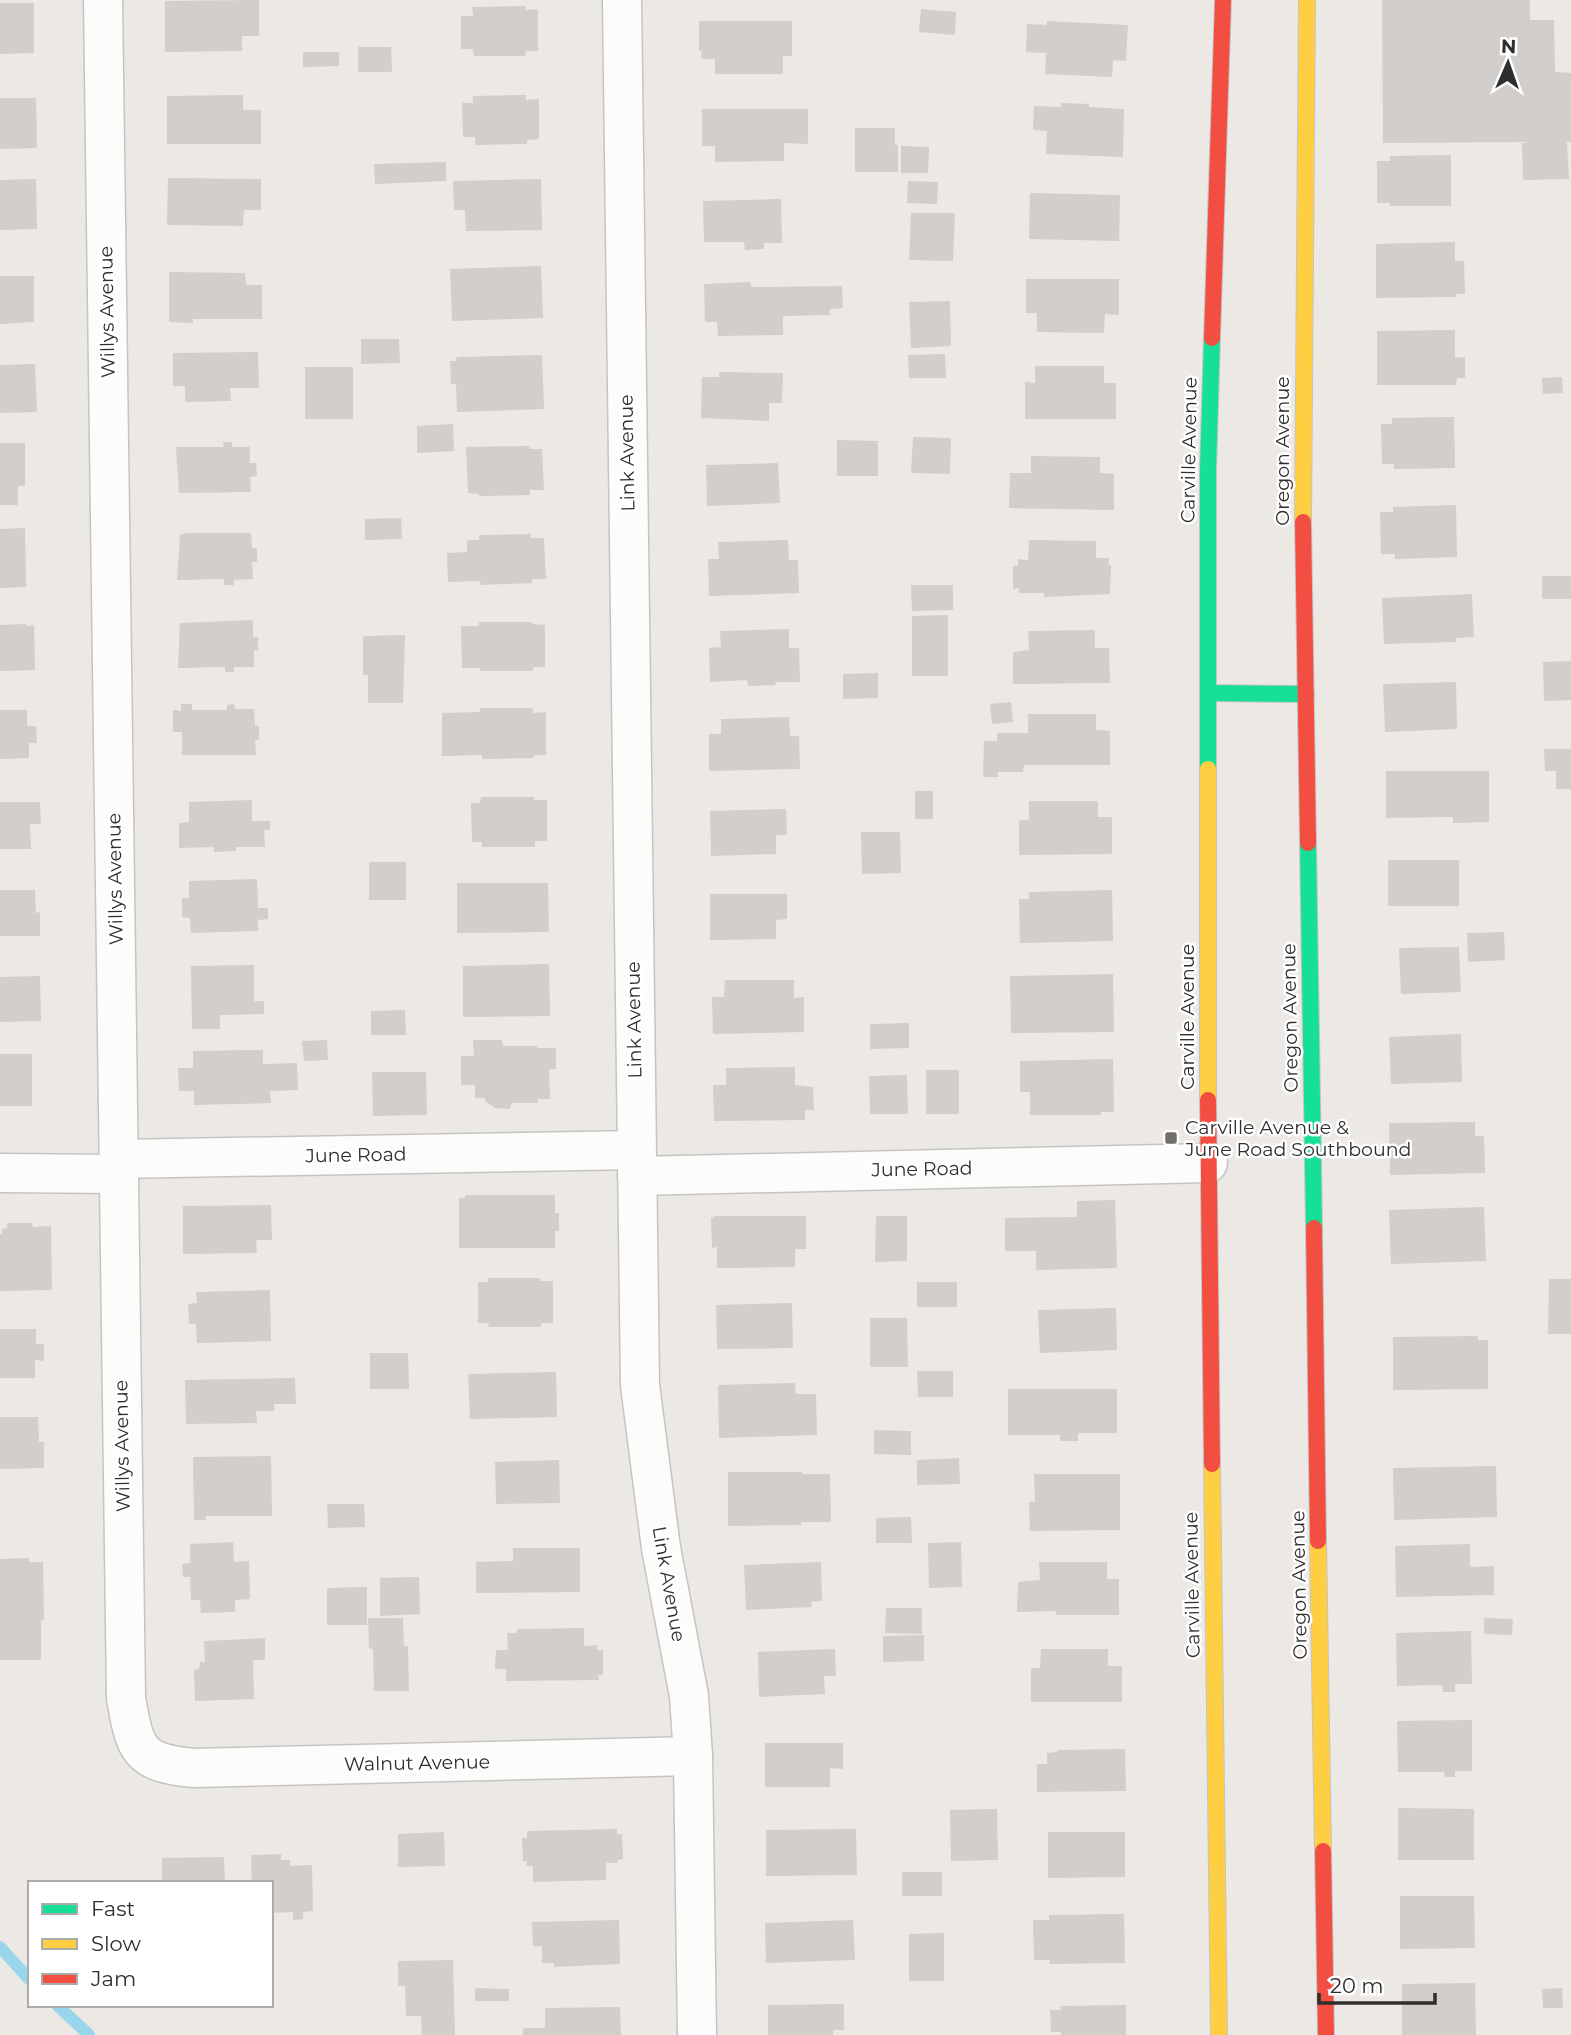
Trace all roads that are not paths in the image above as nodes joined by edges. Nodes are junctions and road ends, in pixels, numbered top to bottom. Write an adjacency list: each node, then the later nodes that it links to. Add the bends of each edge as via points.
1 (103, 0): 9 (street, Willys Avenue)
2 (622, 0): 7 (street, Link Avenue)
3 (1223, 0): 5 (street, Carville Avenue, via 1208,470)
4 (1307, 0): 6 (street, Oregon Avenue, via 1302,454)
5 (1208, 693): 6 (street); 8 (street, Carville Avenue)
6 (1306, 694): 15 (street, Oregon Avenue)
7 (636, 1163): 8 (street, June Road); 9 (street, June Road); 12 (street, Link Avenue, via 640,1385 661,1548 689,1696)
8 (1208, 1163): 14 (street, Carville Avenue)
9 (119, 1166): 10 (street, June Road); 11 (street, Willys Avenue, via 126,1698 132,1732)
10 (0, 1173)
11 (144, 1754): 12 (street, Walnut Avenue, via 165,1765 194,1768)
12 (693, 1756): 13 (street, Link Avenue)
13 (697, 2035)
14 (1219, 2035)
15 (1326, 2035)

